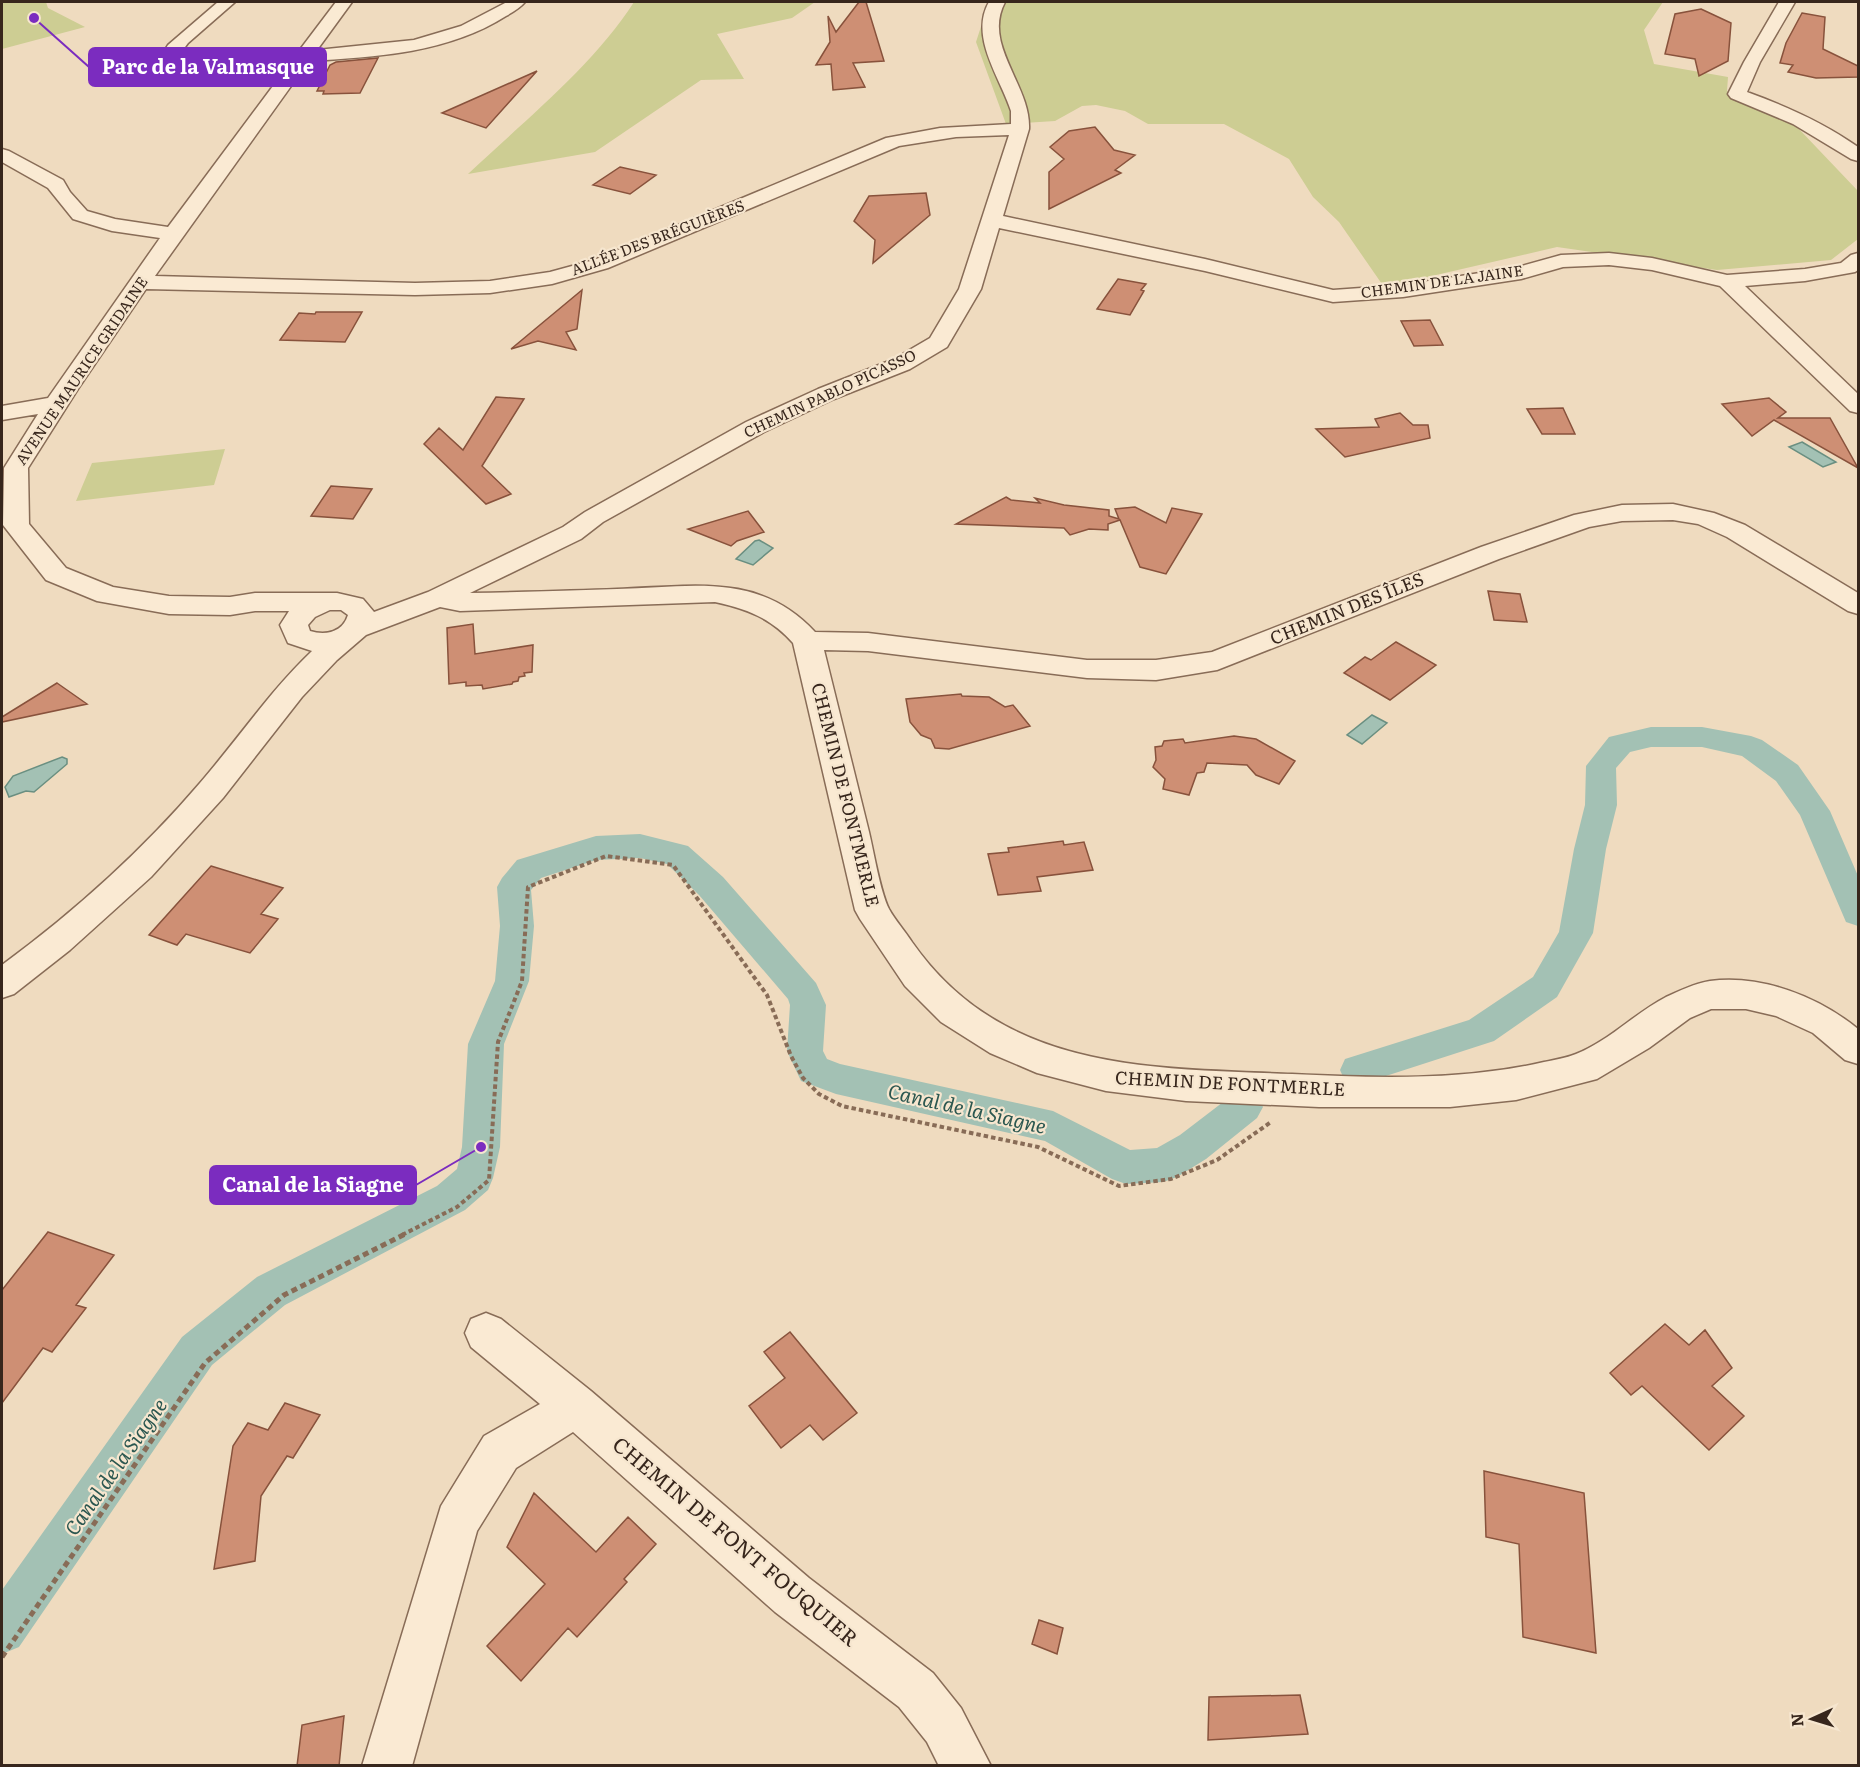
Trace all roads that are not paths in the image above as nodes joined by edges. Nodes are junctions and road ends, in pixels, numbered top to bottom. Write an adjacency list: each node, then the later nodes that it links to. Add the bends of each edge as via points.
1 (227, 2): 7 (street, via 174,48 165,63 173,69)
2 (344, 2): 6 (street, AVENUE MAURICE GRIDAINE)
3 (517, 2): 6 (street, via 481,23 417,46)
4 (996, 2): 8 (street, CHEMIN PABLO PICASSO, via 990,9 988,30 1021,113)
5 (1787, 2): 10 (street, via 1737,94 1826,132)
6 (303, 56): 7 (street, AVENUE MAURICE GRIDAINE)
7 (283, 82): 12 (street, AVENUE MAURICE GRIDAINE)
8 (1020, 129): 11 (street, CHEMIN PABLO PICASSO); 14 (street, ALLÉE DES BRÉGUIÈRES, via 922,135 893,142 601,264 552,278 490,287 415,289)
9 (2, 155): 12 (street, via 56,184 80,215 112,225)
10 (1858, 155)
11 (991, 220): 15 (street, CHEMIN DE LA JAINE, via 1333,296 1403,291 1521,273 1561,261 1610,259); 19 (street, CHEMIN PABLO PICASSO, via 970,289 939,342 902,364 755,427 572,533)
12 (174, 234): 14 (street, AVENUE MAURICE GRIDAINE)
13 (1858, 259): 15 (street, CHEMIN DE LA JAINE, via 1848,268 1805,275)
14 (146, 273): 16 (street, AVENUE MAURICE GRIDAINE)
15 (1727, 280): 17 (street)
16 (57, 404): 18 (street); 22 (street, AVENUE MAURICE GRIDAINE, via 16,468 16,525 56,574 107,594 169,605)
17 (1858, 406)
18 (2, 413)
19 (443, 600): 23 (street, CHEMIN PABLO PICASSO); 25 (street, via 715,593 755,602 791,623)
20 (323, 603): 22 (street, AVENUE MAURICE GRIDAINE, via 255,602); 23 (street, via 333,601); 24 (street, via 298,618 294,625)
21 (1858, 605): 25 (street, CHEMIN DES ÎLES, via 1736,531 1705,518 1673,512 1622,513 1583,520 1490,553 1217,661 1156,670 1087,669 868,642)
22 (230, 606): 24 (street, AVENUE MAURICE GRIDAINE, via 262,615)
23 (351, 623): 24 (street, via 327,642 308,642); 26 (street)
24 (298, 635): 26 (street, via 304,653)
25 (807, 641): 28 (street, CHEMIN DE FONTMERLE, via 872,910 917,976 954,1012 1003,1042 1050,1062 1106,1076 1186,1085 1450,1091 1516,1084 1584,1068 1677,1008 1709,996 1746,995 1783,1003 1826,1023)
26 (295, 684): 27 (street, via 176,831 42,956)
27 (2, 984)
28 (1858, 1049)
29 (486, 1333): 30 (street, CHEMIN DE FONT FOUQUIER)
30 (576, 1406): 31 (street, via 500,1452 457,1522); 32 (street, CHEMIN DE FONT FOUQUIER, via 792,1595 916,1690 944,1725)
31 (387, 1766)
32 (966, 1766)

